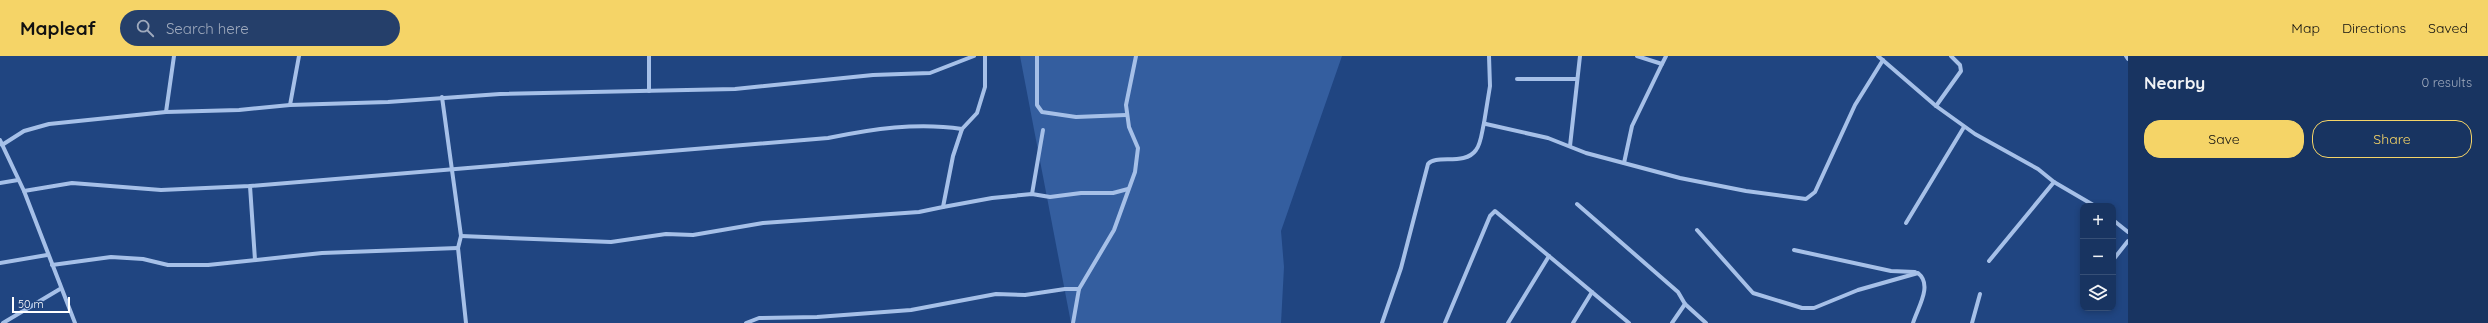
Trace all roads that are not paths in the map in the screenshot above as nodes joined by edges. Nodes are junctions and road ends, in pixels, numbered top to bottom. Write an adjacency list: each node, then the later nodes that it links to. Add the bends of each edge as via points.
1 (174, 56): 24 (street)
2 (299, 56): 22 (street)
3 (649, 56): 20 (street)
4 (974, 56): 20 (street, via 930,73 873,75 741,88)
5 (985, 56): 28 (street, via 985,87 977,113)
6 (1037, 56): 25 (street, via 1037,105 1042,112 1076,117)
7 (1136, 56): 25 (street)
8 (1489, 56): 26 (street, via 1490,86)
9 (1580, 56): 19 (street)
10 (1637, 56): 17 (street)
11 (1666, 56): 17 (street)
12 (1878, 56): 16 (street)
13 (1951, 56): 23 (street, via 1960,65 1961,71)
14 (2126, 56): 15 (street)
15 (2128, 59)
16 (1883, 60): 23 (street); 32 (street, via 1855,105 1814,192 1806,199 1702,182)
17 (1662, 64): 32 (street, via 1632,126)
18 (1517, 79): 19 (street)
19 (1576, 79): 31 (street)
20 (649, 91): 21 (street)
21 (442, 97): 22 (street, via 388,102); 33 (street)
22 (290, 105): 24 (street, via 239,110)
23 (1936, 106): 27 (street)
24 (166, 112): 30 (street, via 49,124 24,131)
25 (1126, 115): 38 (street, via 1138,148 1135,172)
26 (1484, 123): 31 (street, via 1548,138); 70 (street, via 1477,150 1471,155 1457,161 1434,160 1428,164 1401,268)
27 (1964, 127): 35 (street, via 1999,150 2038,169); 45 (street)
28 (962, 129): 33 (street, via 926,125 872,130 828,138); 43 (street, via 953,156)
29 (1043, 130): 40 (street)
30 (1, 142): 34 (street)
31 (1570, 146): 32 (street)
32 (1624, 163)
33 (451, 168): 37 (street); 48 (street)
34 (18, 180): 36 (street); 39 (street)
35 (2054, 182): 41 (street); 56 (street)
36 (0, 183)
37 (250, 186): 39 (street, via 161,190 72,183); 55 (street)
38 (1128, 189): 40 (street, via 1113,193 1081,193 1050,197); 61 (street, via 1114,230)
39 (24, 191): 52 (street)
40 (1032, 194): 43 (street, via 992,198)
41 (2090, 203)
42 (1577, 204): 64 (street, via 1678,292)
43 (943, 208): 48 (street, via 763,223 693,235 666,234 611,242)
44 (2116, 222): 47 (street)
45 (1906, 223)
46 (1697, 230): 59 (street, via 1753,293 1802,308 1814,308 1858,290)
47 (2128, 232)
48 (461, 236): 50 (street)
49 (2128, 241): 54 (street)
50 (458, 248): 55 (street, via 322,253); 67 (street)
51 (1794, 250): 59 (street, via 1891,271)
52 (48, 255): 57 (street); 58 (street)
53 (1548, 256): 62 (street); 71 (street, via 1498,213 1492,213); 72 (street)
54 (2116, 256)
55 (255, 260): 58 (street, via 208,265 168,265 143,259 111,257)
56 (1989, 261)
57 (0, 263)
58 (52, 265): 60 (street)
59 (1918, 273): 77 (street, via 1926,287)
60 (60, 289): 65 (street); 66 (street)
61 (1079, 289): 68 (street, via 1065,288 1025,295 996,294 911,310 817,317 759,318); 69 (street)
62 (1592, 292): 73 (street); 74 (street)
63 (1980, 294): 78 (street)
64 (1685, 304): 75 (street); 76 (street)
65 (3, 323)
66 (75, 323)
67 (466, 323)
68 (746, 323)
69 (1073, 323)
70 (1382, 323)
71 (1445, 323)
72 (1508, 323)
73 (1573, 323)
74 (1629, 323)
75 (1672, 323)
76 (1706, 323)
77 (1913, 323)
78 (1972, 323)

